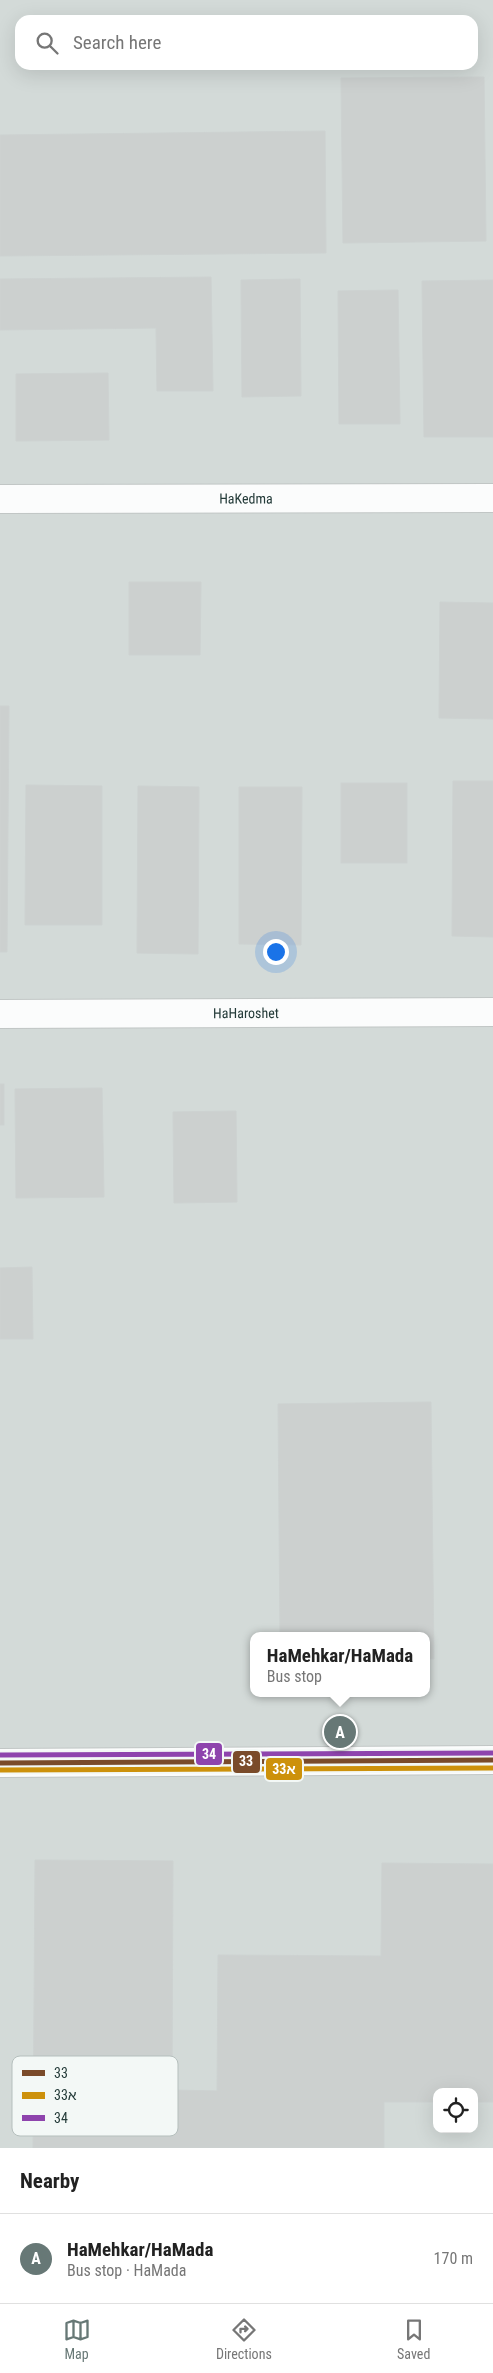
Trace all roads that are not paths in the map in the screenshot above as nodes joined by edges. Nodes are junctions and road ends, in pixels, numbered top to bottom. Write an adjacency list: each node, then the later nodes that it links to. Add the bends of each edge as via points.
1 (0, 498): 2 (street, HaKedma)
2 (493, 498)
3 (493, 1012): 4 (street, HaHaroshet)
4 (0, 1014)
5 (493, 1760): 6 (street)
6 (0, 1763)

